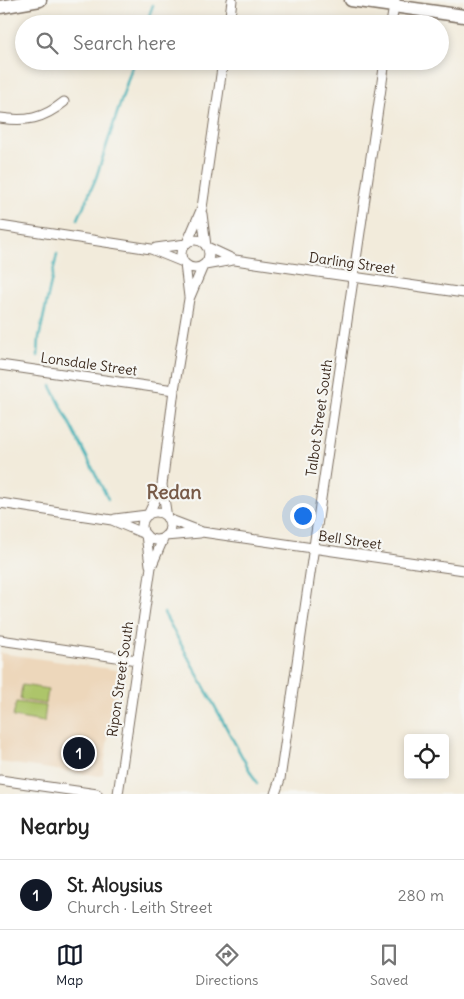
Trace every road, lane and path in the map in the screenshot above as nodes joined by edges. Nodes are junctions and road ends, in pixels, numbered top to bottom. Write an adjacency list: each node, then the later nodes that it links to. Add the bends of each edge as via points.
1 (30, 0): 5 (main road)
2 (232, 0): 6 (street)
3 (351, 0): 4 (main road)
4 (394, 3): 7 (main road)
5 (0, 7)
6 (230, 15)
7 (464, 16)
8 (222, 70): 12 (street)
9 (384, 70): 20 (street, Talbot Street South)
10 (64, 102): 11 (street, via 50,113 35,118)
11 (0, 118)
12 (202, 208): 14 (street); 15 (street)
13 (0, 226): 16 (street)
14 (187, 243): 15 (street, via 197,241); 16 (street); 18 (street, via 181,252)
15 (206, 246): 17 (street, Darling Street); 19 (street, via 209,255)
16 (151, 248): 18 (street)
17 (236, 260): 19 (street, Darling Street); 20 (street, Darling Street)
18 (184, 263): 19 (street, via 193,268); 22 (street)
19 (204, 265): 22 (street)
20 (353, 278): 21 (street, Darling Street); 33 (street, Talbot Street South)
21 (464, 294)
22 (189, 299): 24 (street)
23 (0, 365): 24 (street, Lonsdale Street)
24 (174, 390): 25 (street)
25 (162, 485): 27 (street); 28 (street)
26 (0, 503): 29 (street)
27 (148, 515): 28 (street, via 159,512); 29 (street); 31 (street, via 142,524)
28 (168, 518): 30 (street, Bell Street); 32 (street, via 170,529)
29 (112, 520): 31 (street)
30 (202, 532): 32 (street, Bell Street); 33 (street, Bell Street)
31 (146, 535): 32 (street, via 155,540); 34 (street, Ripon Street South)
32 (165, 537): 34 (street, Ripon Street South)
33 (314, 549): 35 (street, Bell Street); 38 (street, Talbot Street South)
34 (151, 567): 37 (street, Ripon Street South)
35 (464, 570)
36 (0, 640): 37 (street)
37 (137, 660): 41 (street, Ripon Street South)
38 (280, 779): 42 (street, Talbot Street South); 43 (street, Talbot Street South)
39 (0, 780): 40 (street)
40 (97, 794)
41 (118, 794)
42 (275, 794)
43 (281, 794)

